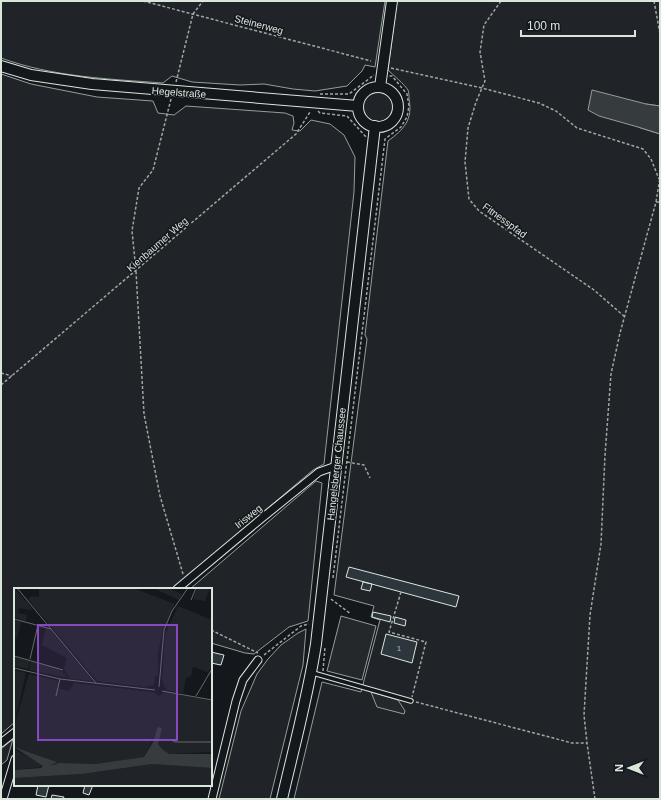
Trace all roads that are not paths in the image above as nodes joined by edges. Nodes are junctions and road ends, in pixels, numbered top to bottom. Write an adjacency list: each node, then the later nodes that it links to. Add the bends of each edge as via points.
1 (392, 1): 3 (main road)
2 (1, 66): 4 (main road, Hegelstraße, via 31,75 92,84 316,106)
3 (380, 87): 4 (main road, via 364,93); 5 (main road, via 393,94 398,107 393,120 382,126)
4 (358, 106): 5 (main road, via 364,121)
5 (375, 126): 6 (main road, Hangelsberger Chaussee)
6 (336, 466): 7 (street, Irisweg, via 320,472); 9 (main road, Hangelsberger Chaussee)
7 (178, 588)
8 (258, 660): 16 (street, via 243,680 236,701)
9 (312, 673): 10 (lane); 17 (main road, Hangelsberger Chaussee)
10 (411, 701)
11 (14, 733): 12 (street)
12 (1, 743)
13 (14, 761): 14 (street)
14 (4, 786): 15 (street)
15 (3, 799)
16 (212, 799)
17 (282, 799)

